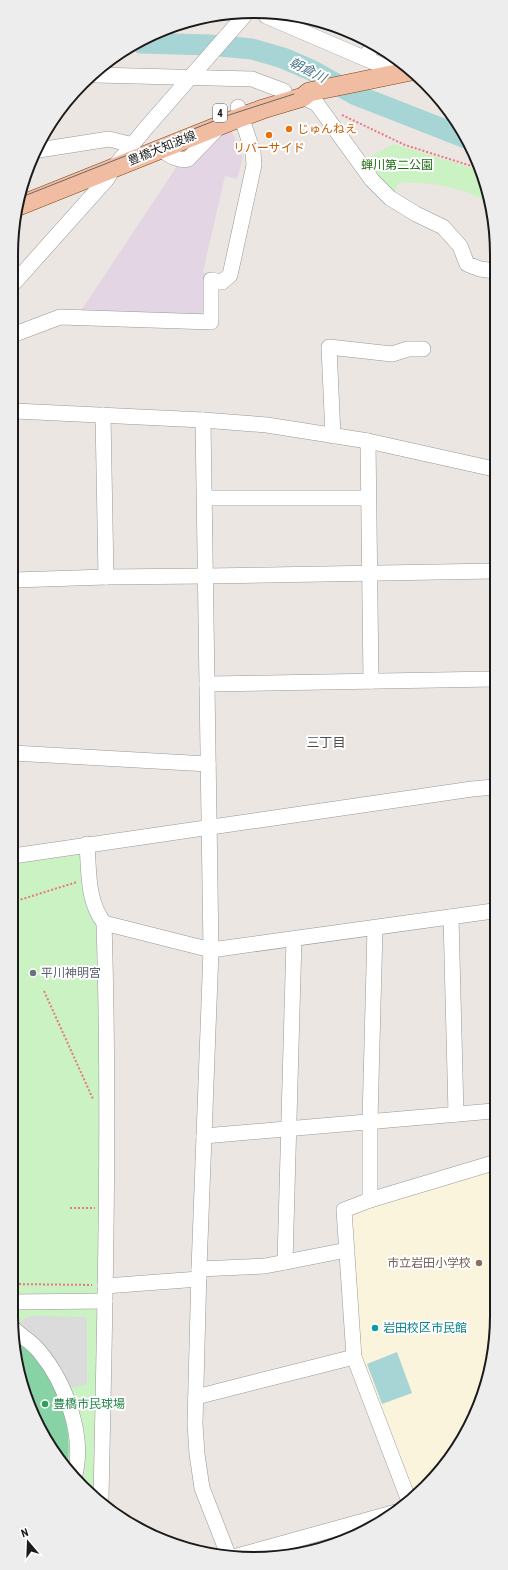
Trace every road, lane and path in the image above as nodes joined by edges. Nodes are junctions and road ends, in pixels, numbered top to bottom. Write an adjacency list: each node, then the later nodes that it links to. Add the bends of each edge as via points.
1 (241, 19): 7 (street)
2 (274, 19): 4 (street)
3 (371, 49): 4 (street)
4 (364, 57): 6 (street)
5 (100, 75): 7 (street)
6 (405, 75): 8 (path); 10 (main road, 豊橋大知波線 / 4)
7 (191, 76): 9 (street, via 252,80); 13 (street)
8 (414, 80)
9 (284, 91): 10 (main road, 豊橋大知波線 / 4, via 300,89); 11 (main road, 豊橋大知波線 / 4)
10 (306, 95): 11 (main road, 豊橋大知波線 / 4, via 263,108); 19 (street, via 317,104 372,180 390,198 443,227 460,246 467,264)
11 (239, 112): 13 (main road, 豊橋大知波線 / 4); 16 (main road, 豊橋大知波線 / 4, via 222,124); 21 (street, via 253,152 254,165 230,275 222,282 211,280 210,322 60,318)
12 (338, 113): 15 (path, via 405,145)
13 (133, 145): 14 (street, via 109,139); 16 (street); 17 (main road, 豊橋大知波線 / 4)
14 (42, 149)
15 (473, 166)
16 (114, 167): 18 (main road, 豊橋大知波線 / 4); 20 (street, via 107,179)
17 (28, 188)
18 (24, 204)
19 (490, 270)
20 (18, 279)
21 (18, 333)
22 (423, 349): 26 (street, via 408,349 392,354 329,347)
23 (18, 411): 24 (street)
24 (103, 414): 25 (street); 34 (street)
25 (204, 420): 26 (street, via 267,425); 29 (street)
26 (333, 436): 27 (street)
27 (368, 441): 28 (street); 30 (street)
28 (490, 468)
29 (205, 498): 30 (street); 33 (street)
30 (368, 498): 32 (street)
31 (490, 571): 32 (street)
32 (369, 573): 33 (street); 37 (street)
33 (206, 576): 34 (street); 38 (street)
34 (106, 577): 35 (street)
35 (18, 580)
36 (490, 680): 37 (street)
37 (371, 681): 38 (street)
38 (207, 684): 40 (street)
39 (18, 753): 40 (street)
40 (208, 764): 42 (street)
41 (490, 787): 42 (street)
42 (209, 826): 43 (street); 52 (street)
43 (87, 844): 44 (street); 45 (street)
44 (18, 855)
45 (89, 878): 46 (path); 49 (street, via 90,889)
46 (18, 900)
47 (490, 911): 48 (street)
48 (451, 917): 50 (street); 55 (street)
49 (104, 923): 52 (street); 56 (street)
50 (375, 928): 51 (street); 57 (street)
51 (294, 939): 52 (street); 58 (street)
52 (211, 950): 59 (street)
53 (44, 991): 56 (path, via 99,1112)
54 (490, 1111): 55 (street)
55 (456, 1114): 57 (street)
56 (107, 1117): 63 (street)
57 (370, 1121): 58 (street); 61 (street)
58 (288, 1129): 59 (street); 65 (street)
59 (204, 1136): 66 (street)
60 (490, 1164): 61 (street)
61 (370, 1200): 64 (street, via 344,1210)
62 (70, 1208): 63 (path)
63 (106, 1208): 68 (street)
64 (347, 1250): 65 (street); 72 (street)
65 (285, 1262): 66 (street)
66 (199, 1274): 68 (street); 73 (street)
67 (18, 1284): 68 (path)
68 (105, 1286): 69 (street)
69 (105, 1301): 70 (street); 75 (street)
70 (18, 1302)
71 (19, 1333): 74 (street, via 44,1357 67,1399 76,1438)
72 (354, 1357): 73 (street); 76 (street)
73 (196, 1397): 79 (street, via 195,1424 202,1488)
74 (75, 1470)
75 (100, 1495)
76 (407, 1496)
77 (364, 1524): 78 (street)
78 (332, 1537): 80 (street)
79 (227, 1550)
80 (258, 1552)

